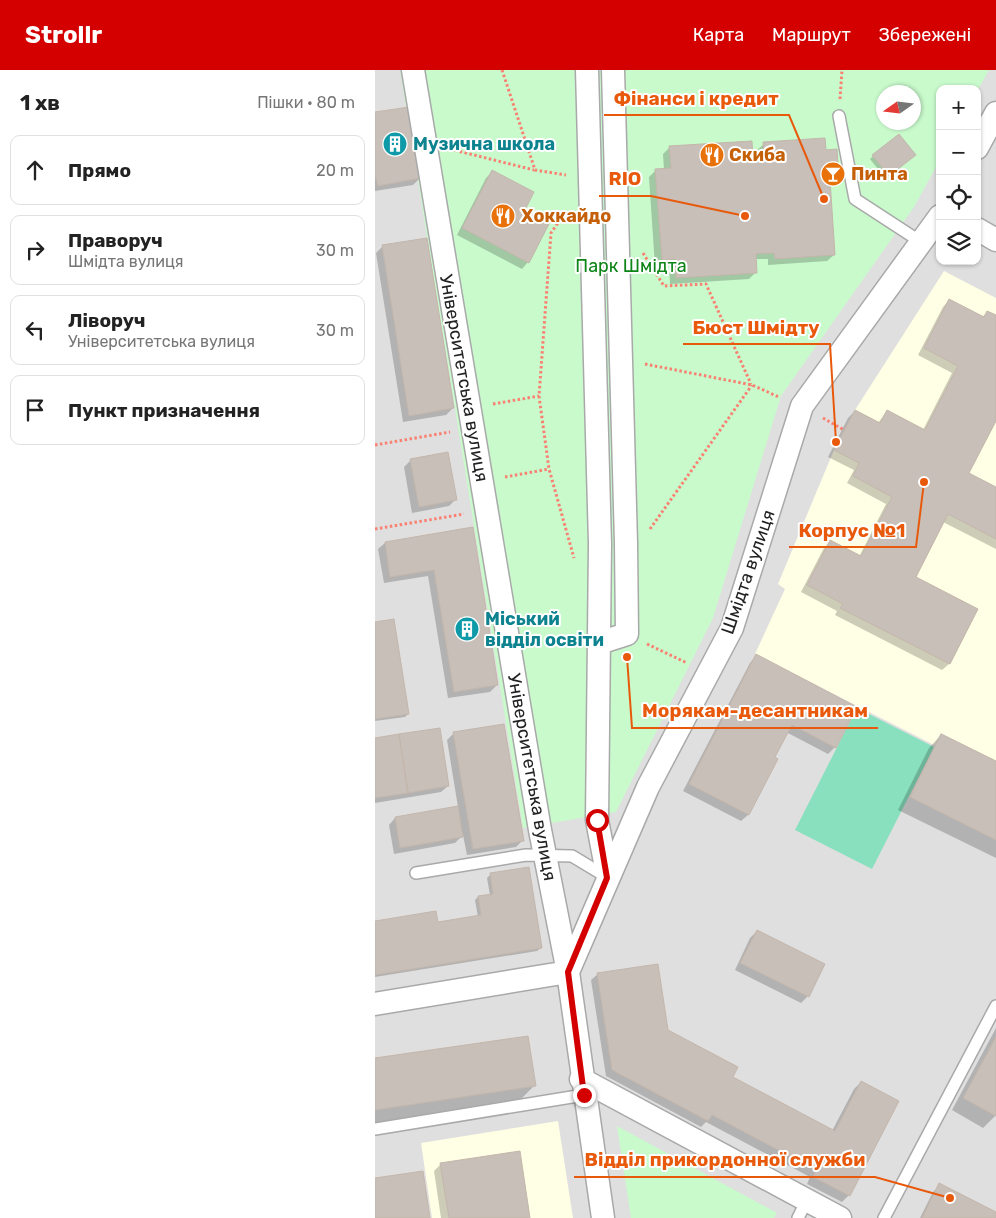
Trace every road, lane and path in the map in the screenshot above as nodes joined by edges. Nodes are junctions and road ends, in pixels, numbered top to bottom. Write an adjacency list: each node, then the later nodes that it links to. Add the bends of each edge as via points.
1 (413, 70): 9 (street, Університетська вулиця)
2 (503, 70): 10 (path)
3 (587, 70): 11 (street)
4 (613, 70): 18 (street)
5 (842, 70): 7 (path)
6 (996, 113): 8 (street)
7 (839, 116): 16 (lane, via 855,199)
8 (981, 141)
9 (425, 143): 10 (path); 21 (street, Університетська вулиця)
10 (535, 170): 11 (path)
11 (590, 178): 28 (street)
12 (568, 210): 20 (path, via 551,233)
13 (937, 220): 16 (street, Шмідта вулиця)
14 (981, 231): 15 (street)
15 (996, 240)
16 (921, 242): 31 (street, Шмідта вулиця, via 802,406 733,628)
17 (638, 245): 19 (path, via 664,286 706,284)
18 (621, 359): 19 (path); 27 (street)
19 (752, 385): 27 (path, via 644,537)
20 (539, 396): 21 (path); 23 (path, via 549,469)
21 (471, 418): 22 (path); 23 (street, Університетська вулиця)
22 (375, 445)
23 (482, 481): 24 (street, Університетська вулиця)
24 (487, 510): 25 (path); 32 (street, Університетська вулиця)
25 (375, 529)
26 (569, 541): 28 (path)
27 (626, 543): 29 (street)
28 (600, 544): 30 (street)
29 (627, 634): 30 (street); 31 (path)
30 (599, 643): 34 (street, via 597,820)
31 (708, 674): 34 (street, Шмідта вулиця, via 648,787)
32 (544, 855): 33 (lane, via 526,855); 34 (lane, via 572,856); 35 (street, Університетська вулиця)
33 (416, 873)
34 (607, 878): 35 (street, Шмідта вулиця)
35 (568, 972): 36 (street); 38 (street, Університетська вулиця)
36 (375, 1004)
37 (996, 1006): 43 (lane)
38 (583, 1087): 39 (lane); 40 (street); 41 (street, Університетська вулиця)
39 (375, 1129)
40 (802, 1209): 42 (street)
41 (603, 1218)
42 (840, 1218)
43 (884, 1218)

